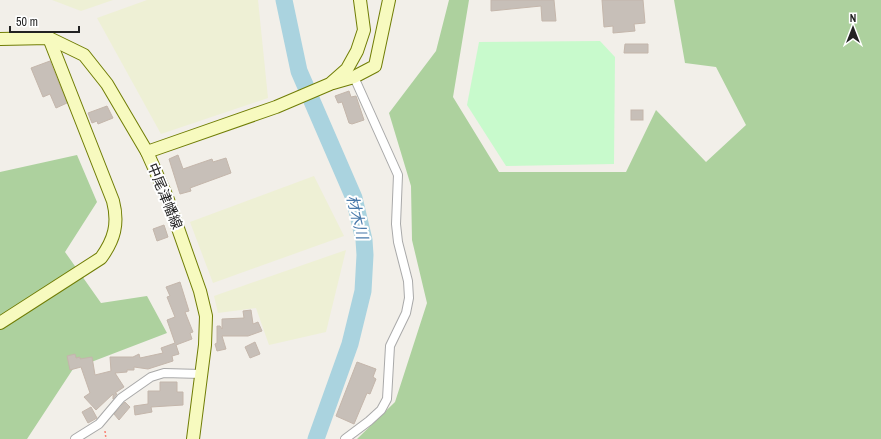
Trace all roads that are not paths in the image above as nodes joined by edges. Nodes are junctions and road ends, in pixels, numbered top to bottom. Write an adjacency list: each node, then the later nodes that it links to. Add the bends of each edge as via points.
1 (360, 0): 6 (street, via 364,30 357,51 347,69)
2 (389, 0): 5 (street, via 375,66)
3 (49, 38): 4 (street, 中尾津幡線); 7 (street, 中尾津幡線, via 84,55 107,84); 8 (street, via 113,201 116,230 101,258)
4 (0, 39)
5 (354, 77): 6 (street); 12 (street, via 398,175 396,224 409,298 406,313 390,346 387,399 381,410)
6 (330, 84): 7 (street, via 276,107)
7 (147, 152): 9 (street, 中尾津幡線, via 168,197 200,291 206,316)
8 (0, 323)
9 (201, 374): 10 (street, via 170,373 152,377 121,398 99,424); 11 (street, 中尾津幡線)
10 (75, 439)
11 (193, 439)
12 (345, 439)

